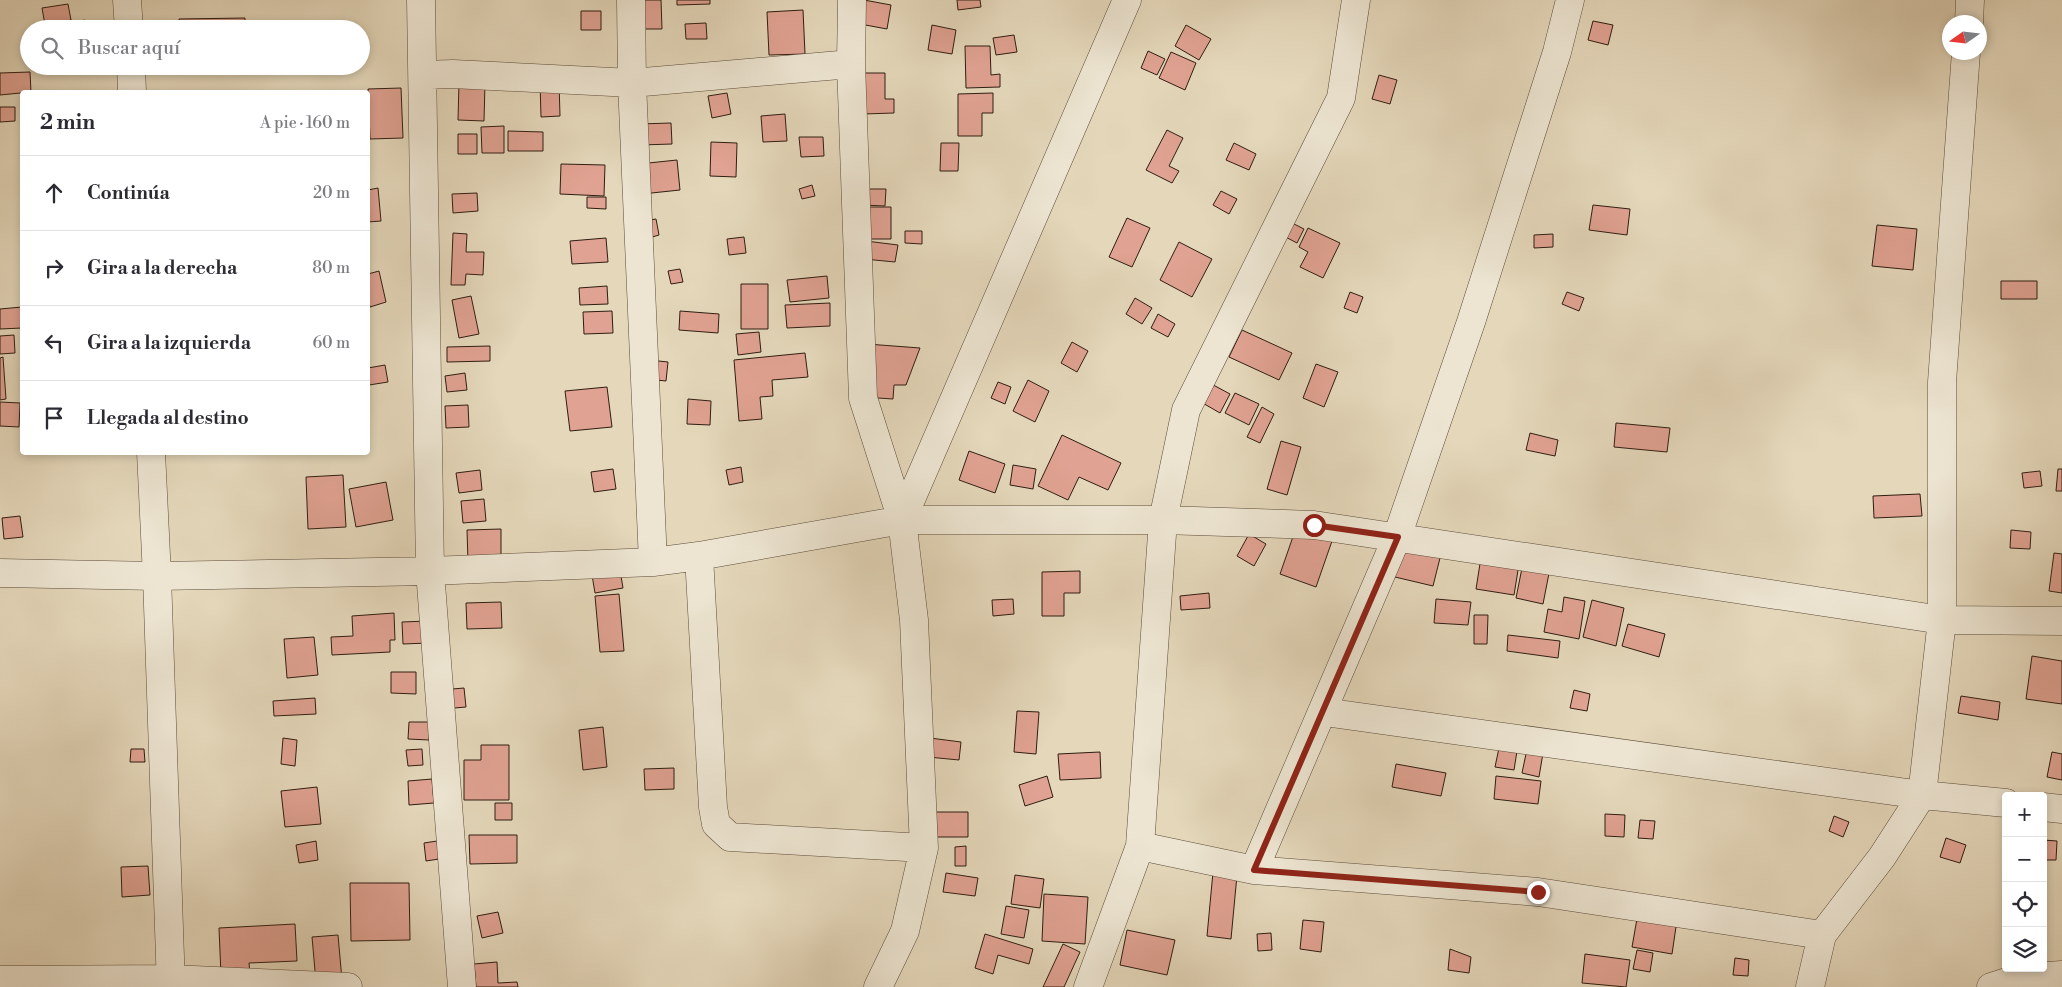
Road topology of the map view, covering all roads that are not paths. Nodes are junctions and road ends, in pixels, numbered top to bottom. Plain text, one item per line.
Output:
1 (127, 0) edge
2 (420, 0) edge
3 (631, 0) edge
4 (852, 0) edge
5 (1127, 0) edge
6 (1356, 0) edge
7 (1570, 0) edge
8 (1970, 0) edge
9 (1969, 15) edge
10 (128, 20) edge
11 (1965, 60) edge
12 (851, 64) junction
13 (131, 75) edge
14 (423, 75) junction
15 (632, 83) junction
16 (132, 90) edge
17 (151, 455) edge
18 (902, 520) junction
19 (1163, 520) junction
20 (1398, 537) junction
21 (699, 556) junction
22 (653, 562) junction
23 (430, 571) junction
24 (0, 574) edge
25 (157, 576) junction
26 (1942, 620) junction
27 (2062, 621) edge
28 (1324, 712) junction
29 (1922, 795) junction
30 (2002, 803) edge
31 (2047, 807) edge
32 (2062, 809) edge
33 (1140, 846) junction
34 (924, 848) junction
35 (1254, 870) junction
36 (1822, 935) junction
37 (2062, 975) edge
38 (0, 980) edge
39 (171, 983) edge
40 (348, 987) edge
41 (462, 987) edge
42 (878, 987) edge
43 (1088, 987) edge
44 (1810, 987) edge
45 (1991, 987) edge

1 - 10 street
2 - 14 street
3 - 15 street
4 - 12 street
5 - 18 street
6 - 19 street
7 - 20 street
8 - 9 street
11 - 26 street
12 - 15 street
12 - 18 street
13 - 16 street
14 - 15 street
14 - 23 street
15 - 22 street
17 - 25 street
18 - 19 street
18 - 21 street
18 - 34 street
19 - 20 street
19 - 33 street
20 - 26 street
20 - 28 street
21 - 22 street
21 - 34 street
22 - 23 street
23 - 25 street
23 - 41 street
24 - 25 street
25 - 39 street
26 - 27 street
26 - 29 street
28 - 29 street
28 - 35 street
29 - 30 street
29 - 36 street
31 - 32 street
33 - 35 street
33 - 43 street
34 - 42 street
35 - 36 street
36 - 44 street
37 - 45 street
38 - 39 street
39 - 40 street

